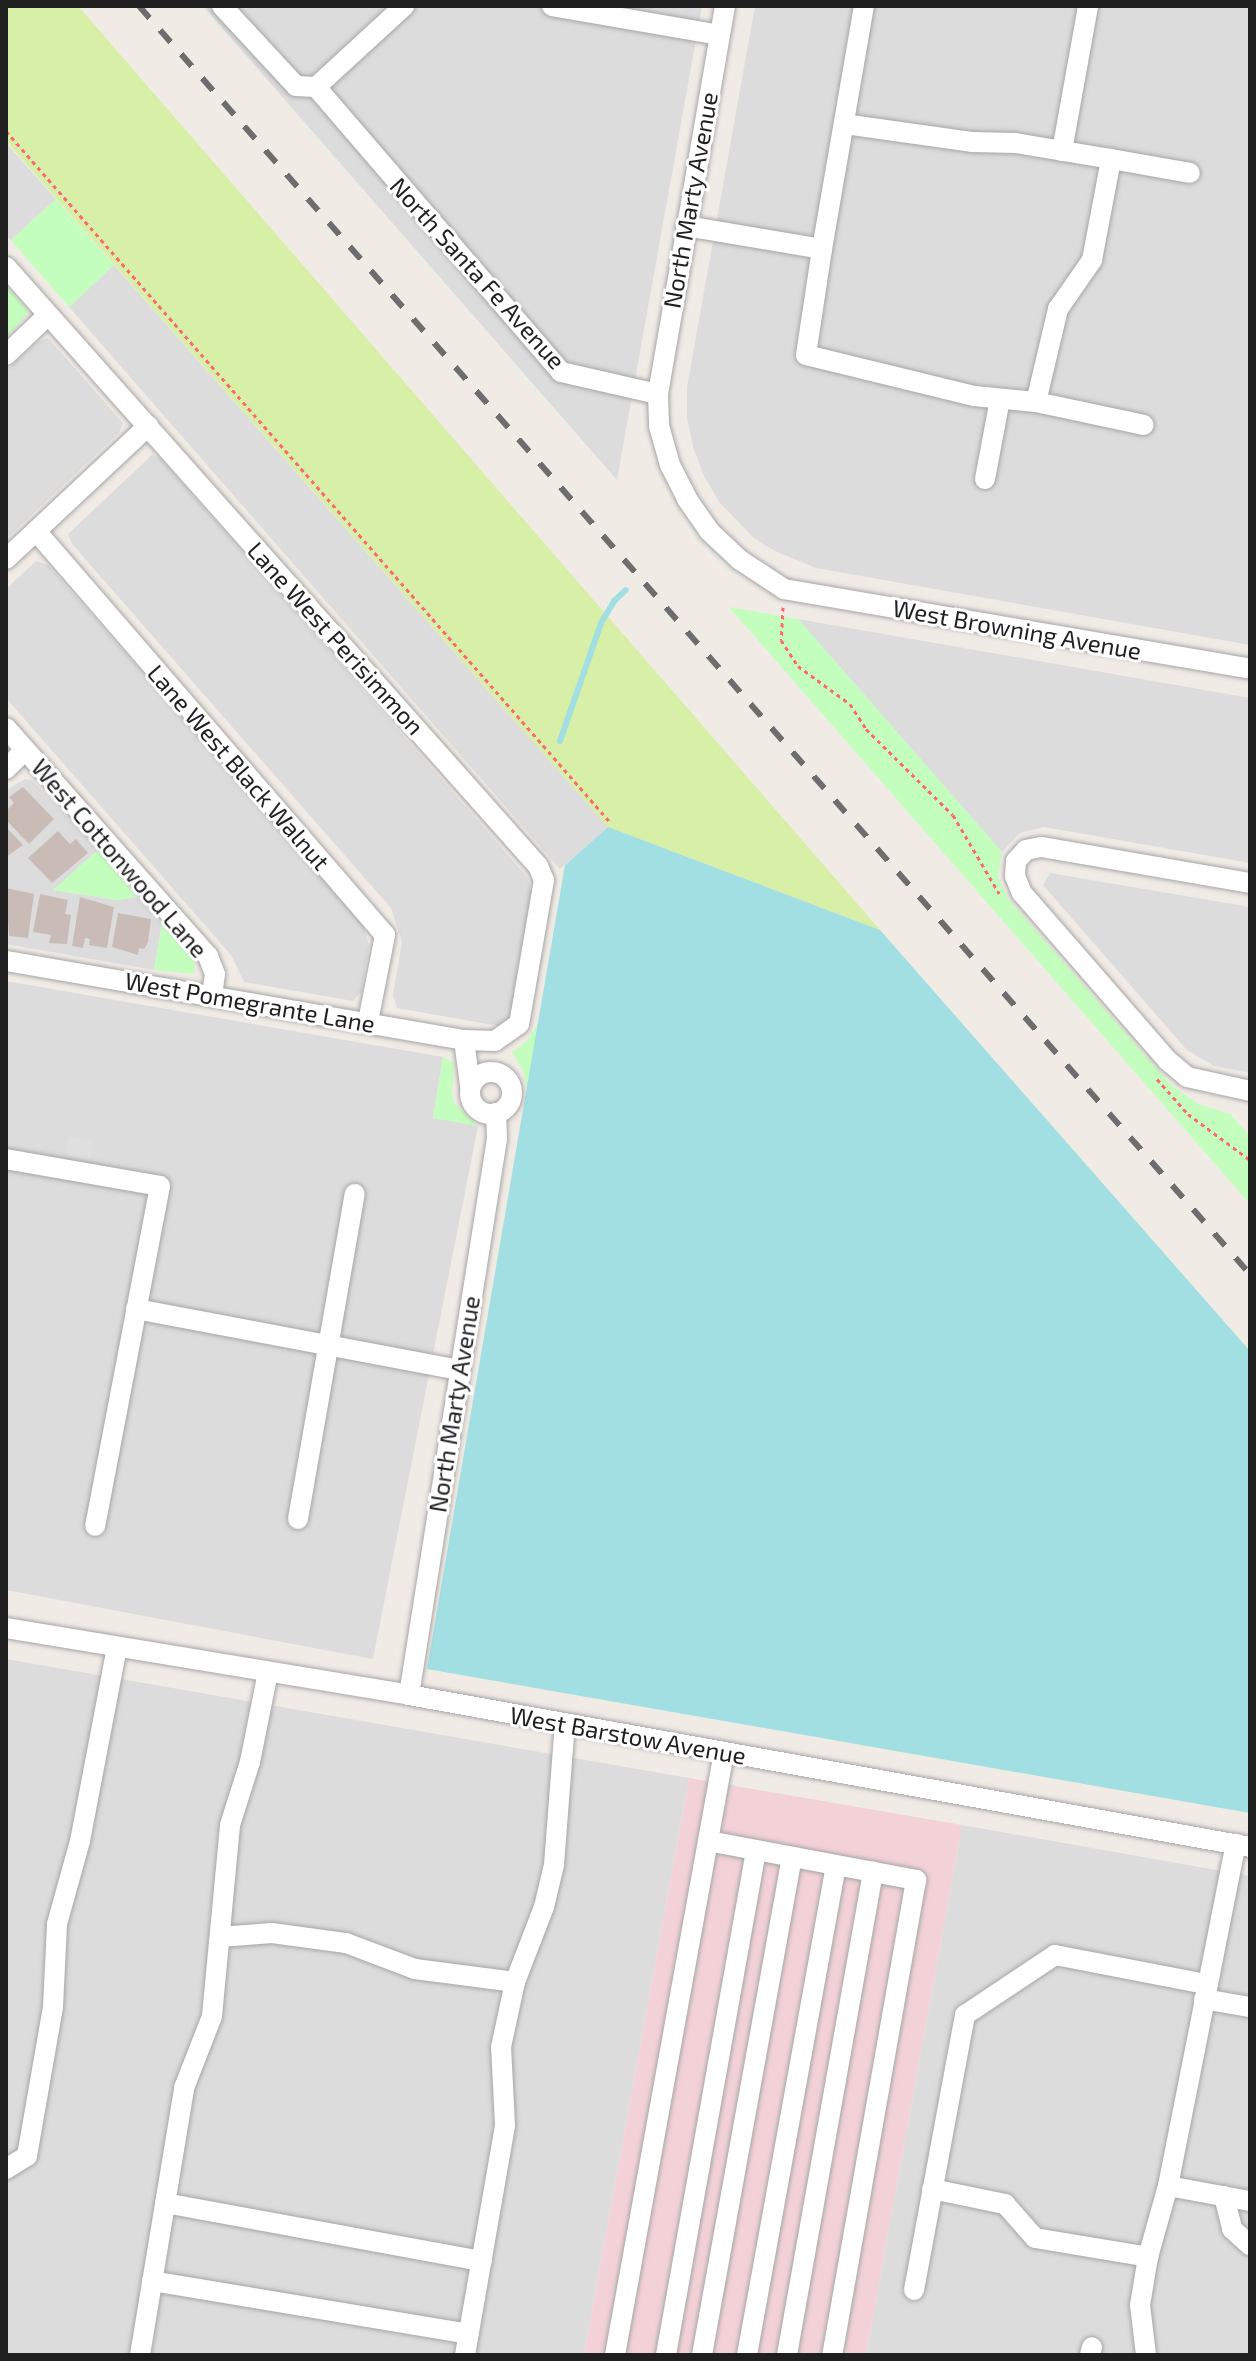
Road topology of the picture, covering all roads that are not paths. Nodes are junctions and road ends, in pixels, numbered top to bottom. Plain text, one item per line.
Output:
1 (222, 6) edge
2 (404, 6) edge
3 (552, 6) edge
4 (725, 6) edge
5 (864, 6) edge
6 (1088, 6) edge
7 (720, 35) junction
8 (316, 87) junction
9 (844, 124) junction
10 (1062, 151) junction
11 (1111, 159) junction
12 (1190, 173) dead end
13 (686, 226) junction
14 (822, 249) junction
15 (6, 267) edge
16 (48, 315) junction
17 (6, 355) edge
18 (658, 394) junction
19 (1000, 399) junction
20 (1036, 402) junction
21 (1144, 425) dead end
22 (148, 426) junction
23 (985, 479) dead end
24 (36, 531) junction
25 (6, 559) edge
26 (1250, 669) edge
27 (6, 728) edge
28 (25, 750) junction
29 (6, 769) edge
30 (1250, 883) edge
31 (6, 961) edge
32 (212, 996) junction
33 (368, 1022) junction
34 (464, 1040) junction
35 (495, 1041) junction
36 (505, 1076) junction
37 (470, 1085) junction
38 (1250, 1091) edge
39 (496, 1113) junction
40 (6, 1159) edge
41 (355, 1194) dead end
42 (136, 1309) junction
43 (328, 1345) junction
44 (459, 1370) junction
45 (298, 1519) dead end
46 (95, 1526) dead end
47 (6, 1628) edge
48 (117, 1647) junction
49 (268, 1672) junction
50 (409, 1695) junction
51 (565, 1723) junction
52 (724, 1752) junction
53 (708, 1841) junction
54 (1243, 1845) edge
55 (756, 1851) junction
56 (792, 1857) junction
57 (836, 1865) junction
58 (873, 1872) junction
59 (220, 1937) junction
60 (515, 1982) junction
61 (1205, 1992) junction
62 (1250, 2007) edge
63 (6, 2169) edge
64 (1168, 2186) junction
65 (932, 2189) junction
66 (1224, 2196) junction
67 (1250, 2201) edge
68 (165, 2203) junction
69 (1250, 2245) edge
70 (1148, 2257) junction
71 (482, 2261) junction
72 (152, 2281) junction
73 (914, 2290) dead end
74 (469, 2334) junction
75 (140, 2355) edge
76 (465, 2355) edge
77 (615, 2355) edge
78 (666, 2355) edge
79 (702, 2355) edge
80 (747, 2355) edge
81 (787, 2355) edge
82 (832, 2355) edge
83 (1146, 2355) edge

1 - 8 street, North Santa Fe Avenue
2 - 8 street
3 - 7 street
4 - 7 street, North Marty Avenue
5 - 9 street
6 - 10 street
7 - 13 street, North Marty Avenue
8 - 18 street, North Santa Fe Avenue
9 - 10 street
9 - 14 street
10 - 11 street
11 - 12 street
11 - 20 street
13 - 14 street
13 - 18 street, North Marty Avenue
14 - 19 street
15 - 16 street, Lane West Perisimmon
16 - 17 street
16 - 22 street, Lane West Perisimmon
18 - 26 street, West Browning Avenue
19 - 20 street
19 - 23 street
20 - 21 street
22 - 24 street
22 - 35 street, Lane West Perisimmon
24 - 25 street
24 - 33 street, Lane West Black Walnut
27 - 28 street, West Cottonwood Lane
28 - 29 street
28 - 32 street, West Cottonwood Lane
30 - 38 street
31 - 32 street, West Pomegrante Lane
32 - 33 street, West Pomegrante Lane
33 - 34 street, West Pomegrante Lane
34 - 35 street, West Pomegrante Lane
34 - 37 street
35 - 36 street, North Marty Avenue
36 - 37 street
36 - 39 street, North Marty Avenue
37 - 39 street
39 - 44 street, North Marty Avenue
40 - 42 street
41 - 43 street
42 - 43 street
42 - 46 street
43 - 44 street
43 - 45 street
44 - 50 street, North Marty Avenue
47 - 48 street, West Barstow Avenue
48 - 49 street, West Barstow Avenue
48 - 63 street
49 - 50 street, West Barstow Avenue
49 - 59 street
50 - 51 street, West Barstow Avenue
51 - 52 street, West Barstow Avenue
51 - 60 street
52 - 53 street
52 - 54 street, West Barstow Avenue
53 - 55 street
53 - 77 street
54 - 61 street
55 - 56 street
55 - 78 street
56 - 57 street
56 - 79 street
57 - 58 street
57 - 80 street
58 - 81 street
58 - 82 street
59 - 60 street
59 - 68 street
60 - 71 street
61 - 62 street
61 - 64 street
61 - 65 street
64 - 66 street
64 - 70 street
65 - 70 street
65 - 73 street
66 - 67 street
66 - 69 street
68 - 71 street
68 - 72 street
70 - 83 street
71 - 74 street
72 - 74 street
72 - 75 street
74 - 76 street

